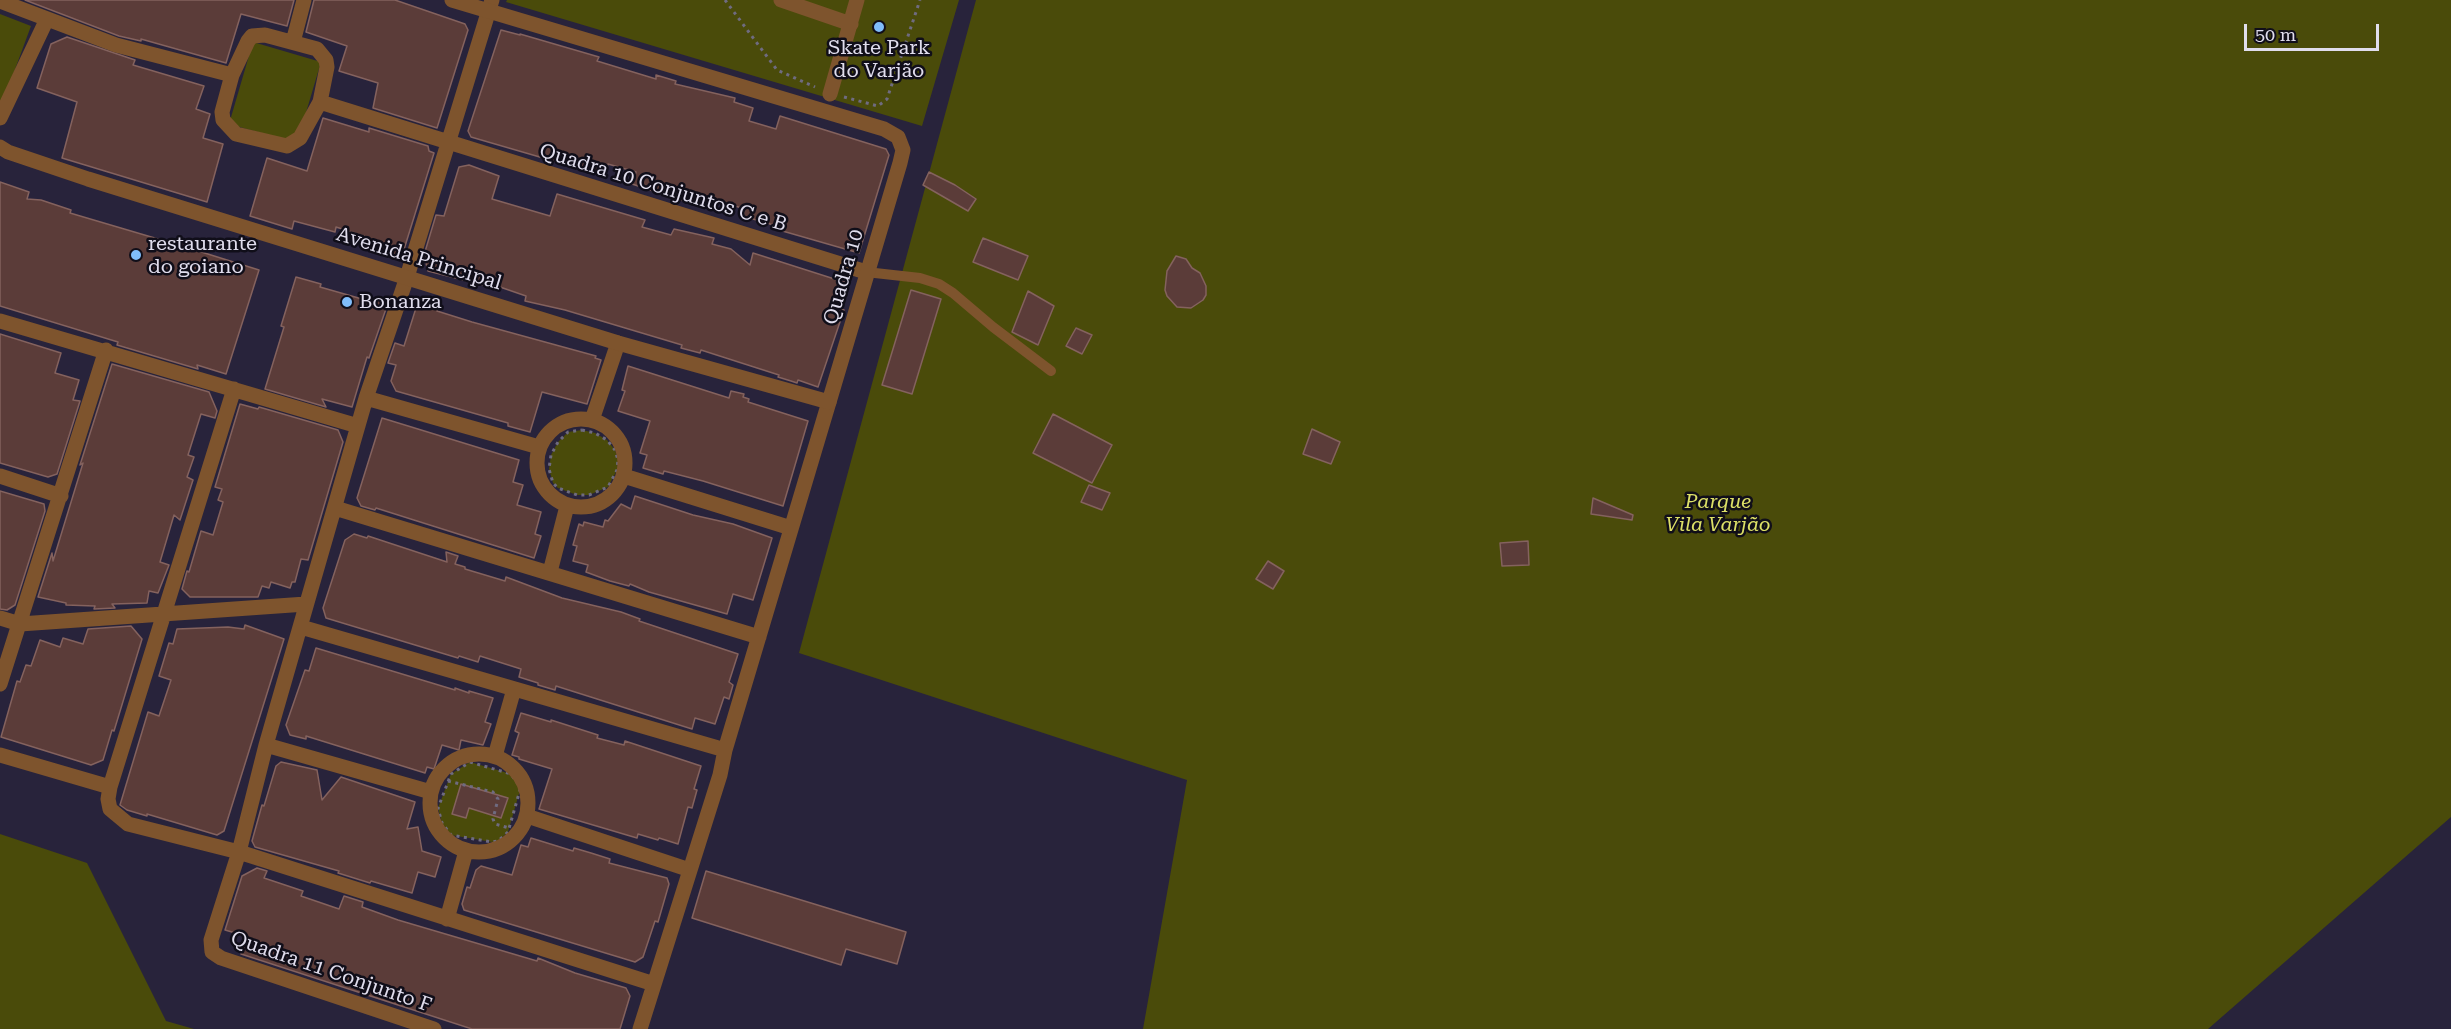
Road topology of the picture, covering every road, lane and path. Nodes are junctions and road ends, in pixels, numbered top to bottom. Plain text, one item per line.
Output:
1 (304, 0) edge
2 (452, 0) edge
3 (725, 0) edge
4 (781, 0) edge
5 (857, 0) edge
6 (920, 0) edge
7 (1, 1) edge
8 (491, 6) edge
9 (47, 19) junction
10 (851, 24) junction
11 (292, 42) junction
12 (232, 75) junction
13 (830, 94) junction
14 (320, 102) junction
15 (0, 117) edge
16 (447, 143) junction
17 (0, 147) edge
18 (866, 272) junction
19 (406, 277) junction
20 (0, 321) edge
21 (618, 343) junction
22 (106, 350) junction
23 (1051, 371) dead end
24 (234, 389) junction
25 (366, 398) junction
26 (829, 402) junction
27 (592, 420) junction
28 (358, 426) junction
29 (539, 447) junction
30 (0, 476) edge
31 (624, 476) junction
32 (589, 495) joint
33 (60, 496) junction
34 (567, 506) junction
35 (335, 508) junction
36 (791, 528) junction
37 (550, 572) junction
38 (306, 604) junction
39 (165, 614) junction
40 (0, 618) edge
41 (20, 624) junction
42 (301, 627) junction
43 (759, 637) junction
44 (0, 684) edge
45 (514, 689) junction
46 (266, 744) junction
47 (725, 750) junction
48 (0, 754) edge
49 (495, 756) junction
50 (448, 781) junction
51 (110, 787) junction
52 (430, 792) junction
53 (527, 816) junction
54 (509, 828) junction
55 (466, 851) junction
56 (239, 852) junction
57 (690, 870) junction
58 (447, 919) junction
59 (654, 984) junction
60 (434, 1029) edge
61 (640, 1029) edge

1 - 11 street
2 - 8 street
3 - 13 path
4 - 10 street
5 - 10 street
6 - 13 path
7 - 9 street
8 - 16 street
8 - 18 street, Quadra 10
9 - 12 street
9 - 15 street
10 - 13 street
11 - 12 street
11 - 14 street
12 - 14 street
14 - 16 street, Quadra 10 Conjuntos C e B
16 - 18 street, Quadra 10 Conjuntos C e B
16 - 19 street
17 - 19 street, Avenida Principal
18 - 23 lane
18 - 26 street, Quadra 10
19 - 21 street, Avenida Principal
19 - 25 street
20 - 22 street
21 - 26 street, Avenida Principal
21 - 27 street
22 - 24 street
22 - 33 street
24 - 28 street
24 - 39 street
25 - 28 street
25 - 29 street
26 - 36 street, Quadra 10
27 - 29 street
27 - 31 street
28 - 35 street
29 - 34 street
30 - 33 street
31 - 34 street
31 - 36 street
32 - 32 path
33 - 41 street
34 - 37 street
35 - 37 street
35 - 38 street
36 - 43 street, Quadra 10
37 - 43 street
38 - 39 street
38 - 42 street
39 - 41 street
39 - 51 street
40 - 41 street
41 - 44 street
42 - 45 street
42 - 46 street
43 - 47 street, Quadra 10
45 - 47 street
45 - 49 street
46 - 52 street
46 - 56 street
47 - 57 street, Quadra 10
48 - 51 street
49 - 52 street
49 - 53 street
50 - 54 path
50 - 54 path
50 - 54 path
51 - 56 street
52 - 55 street
53 - 55 street
53 - 57 street
55 - 58 street
56 - 58 street
56 - 60 street, Quadra 11 Conjunto F
57 - 59 street, Quadra 10
58 - 59 street
59 - 61 street

